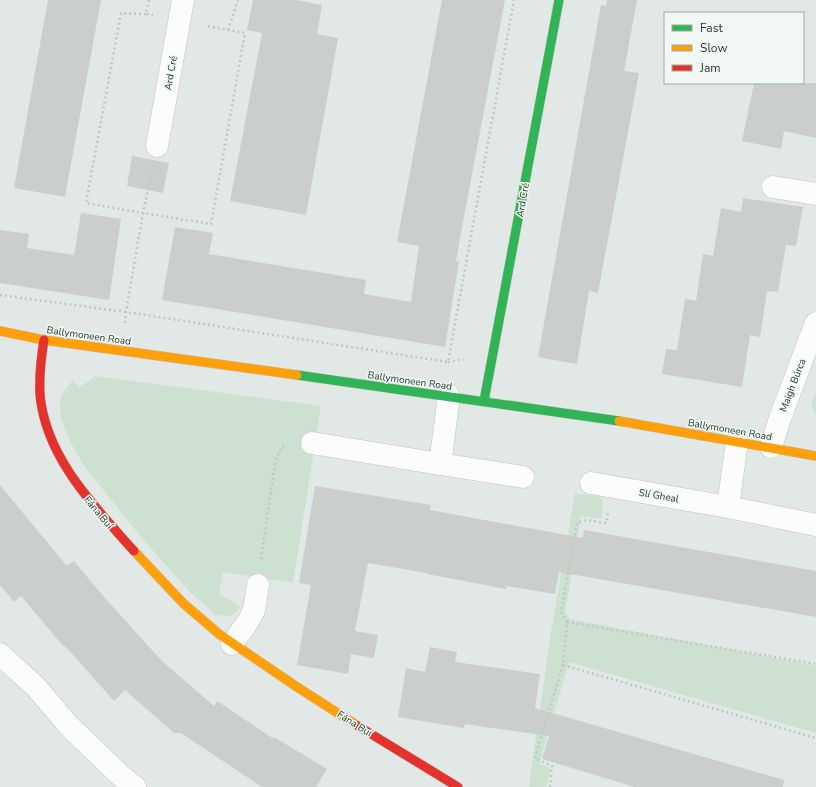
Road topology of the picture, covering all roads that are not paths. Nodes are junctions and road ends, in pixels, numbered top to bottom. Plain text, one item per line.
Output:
1 (559, 0) edge
2 (181, 10) edge
3 (157, 146) road end
4 (773, 187) dead end
5 (816, 194) edge
6 (816, 323) edge
7 (0, 331) edge
8 (44, 340) junction
9 (449, 396) junction
10 (484, 400) junction
11 (737, 442) junction
12 (312, 443) road end
13 (771, 447) junction
14 (816, 456) edge
15 (440, 464) junction
16 (523, 478) dead end
17 (591, 484) dead end
18 (728, 507) junction
19 (816, 525) edge
20 (258, 585) road end
21 (232, 644) junction
22 (0, 654) edge
23 (135, 787) edge
24 (458, 787) edge

1 - 10 street, Ard Cré
2 - 3 street, Ard Cré
4 - 5 street
6 - 13 street, Maigh Búrca
7 - 8 street, Ballymoneen Road
8 - 9 street, Ballymoneen Road
8 - 21 street, Fána Buí
9 - 10 street, Ballymoneen Road
9 - 15 street
10 - 11 street, Ballymoneen Road
11 - 13 street, Ballymoneen Road
11 - 18 street
12 - 15 street
13 - 14 street, Ballymoneen Road
15 - 16 street
17 - 18 street, Slí Gheal
18 - 19 street, Slí Gheal
20 - 21 street
21 - 24 street, Fána Buí
22 - 23 street

